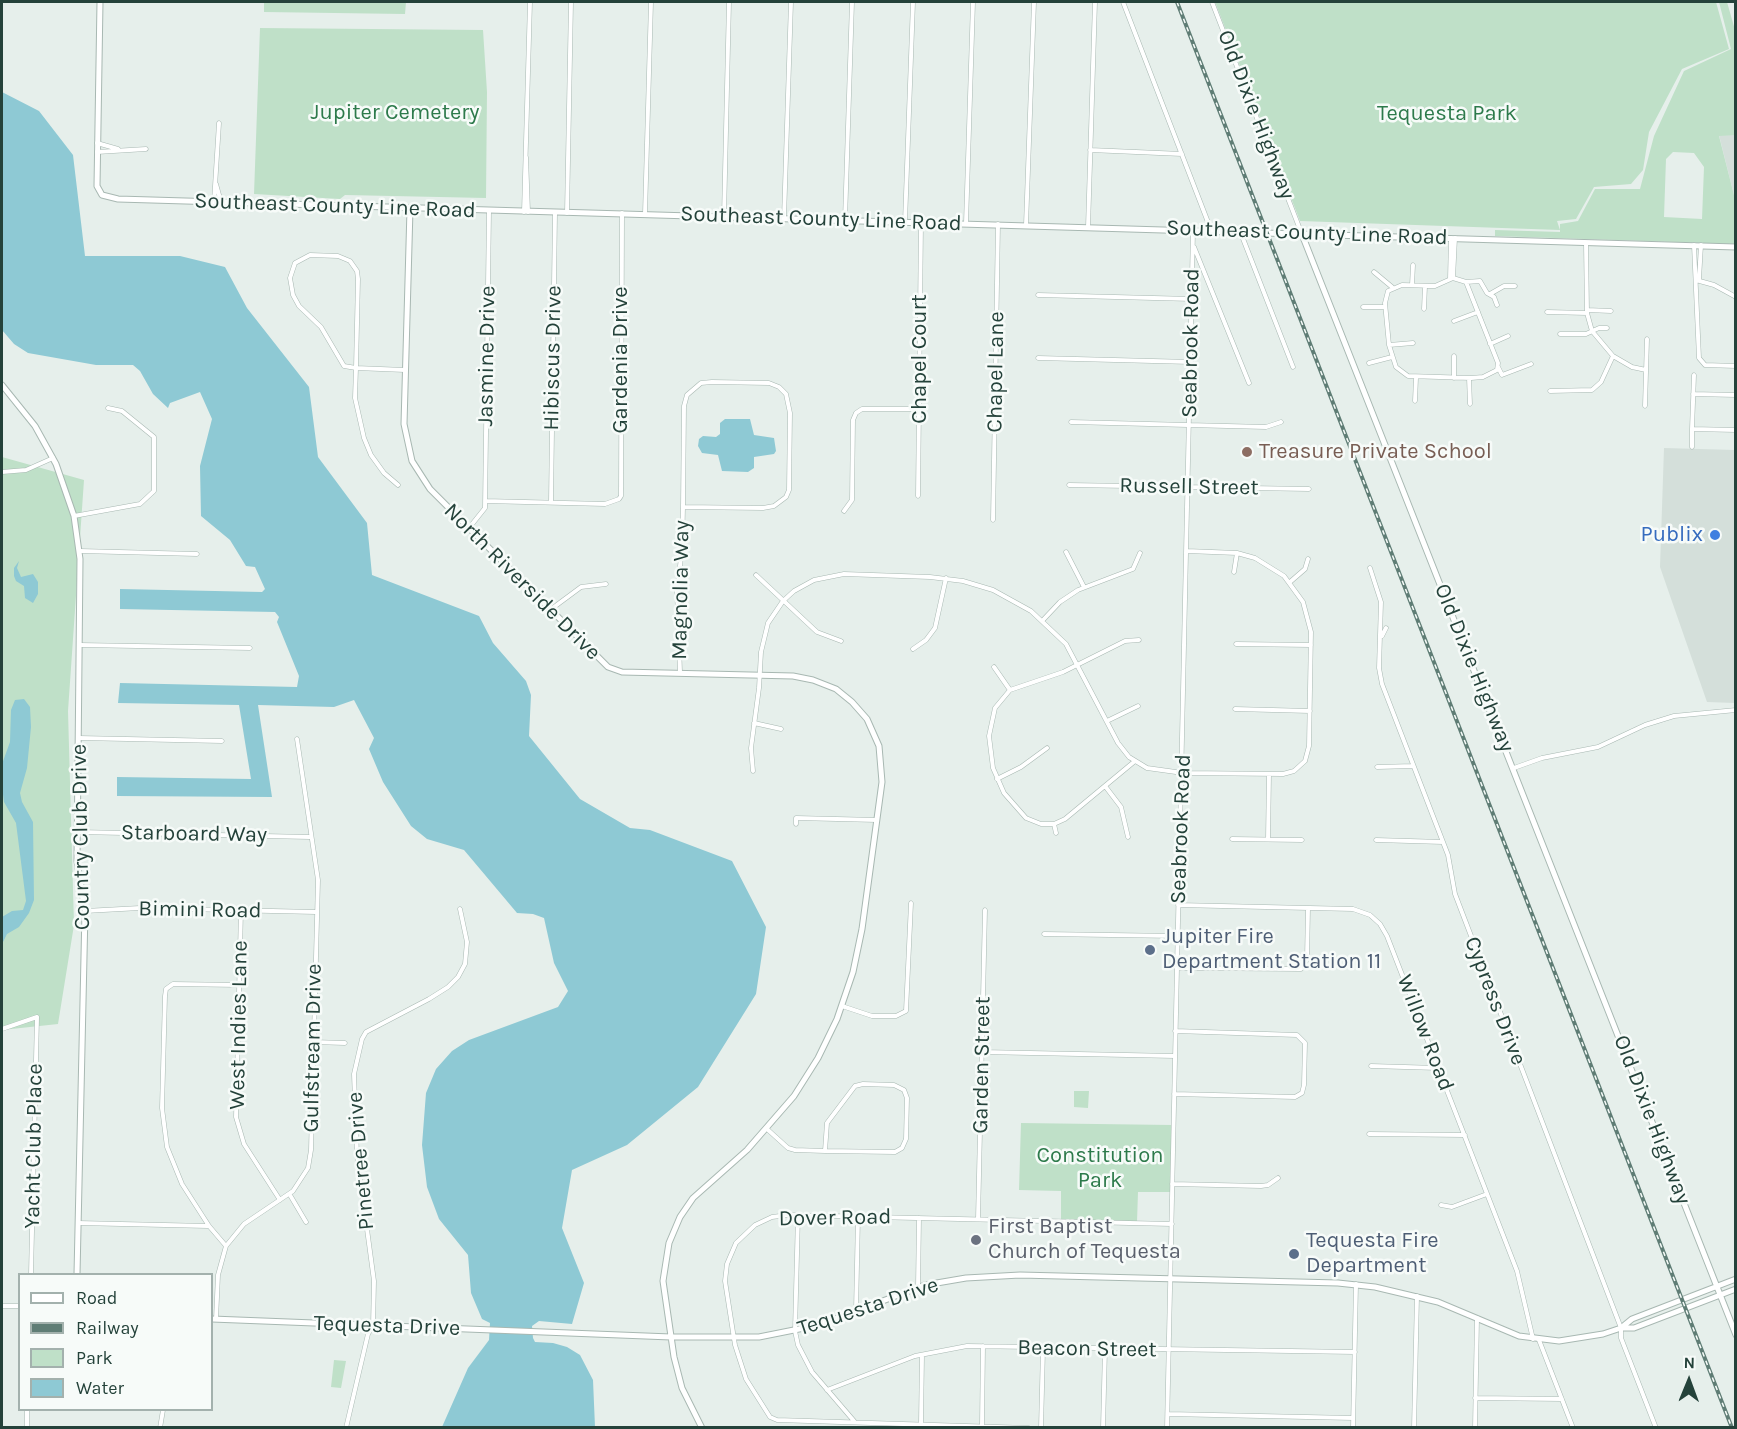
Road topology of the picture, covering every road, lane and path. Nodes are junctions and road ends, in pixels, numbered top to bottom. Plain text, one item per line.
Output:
1 (100, 2) edge
2 (530, 2) edge
3 (571, 2) edge
4 (651, 2) edge
5 (729, 2) edge
6 (791, 2) edge
7 (852, 2) edge
8 (913, 2) edge
9 (973, 2) edge
10 (1034, 2) edge
11 (1095, 2) edge
12 (1123, 2) edge
13 (1212, 2) edge
14 (219, 123) dead end
15 (97, 143) junction
16 (146, 149) dead end
17 (118, 150) junction
18 (1090, 150) junction
19 (97, 152) junction
20 (1182, 154) junction
21 (217, 202) junction
22 (410, 208) junction
23 (489, 211) junction
24 (526, 212) junction
25 (555, 213) junction
26 (567, 213) junction
27 (622, 213) junction
28 (645, 214) junction
29 (724, 216) junction
30 (784, 218) junction
31 (845, 220) junction
32 (905, 222) junction
33 (921, 222) junction
34 (966, 223) junction
35 (998, 224) junction
36 (1026, 225) junction
37 (1088, 227) junction
38 (1193, 230) junction
39 (1210, 230) junction
40 (1240, 231) junction
41 (1301, 232) junction
42 (1453, 238) junction
43 (1586, 242) junction
44 (1193, 243) junction
45 (1697, 245) junction
46 (1736, 247) edge
47 (1413, 265) dead end
48 (1694, 267) junction
49 (1700, 267) junction
50 (1374, 272) dead end
51 (1451, 278) junction
52 (1697, 280) junction
53 (1466, 282) junction
54 (1412, 285) junction
55 (1425, 286) junction
56 (1515, 286) dead end
57 (1392, 287) junction
58 (1489, 294) junction
59 (1038, 295) dead end
60 (1736, 297) edge
61 (1192, 299) junction
62 (1497, 305) dead end
63 (1363, 307) dead end
64 (1385, 307) junction
65 (1424, 309) dead end
66 (1611, 311) dead end
67 (1478, 312) junction
68 (1547, 312) dead end
69 (1587, 312) junction
70 (1454, 321) dead end
71 (1606, 328) dead end
72 (1593, 332) junction
73 (1560, 334) dead end
74 (1508, 336) dead end
75 (1647, 339) dead end
76 (1413, 343) dead end
77 (1490, 344) junction
78 (1389, 345) junction
79 (1454, 356) dead end
80 (1613, 356) junction
81 (1392, 357) junction
82 (1038, 358) dead end
83 (1191, 362) junction
84 (1370, 363) dead end
85 (1531, 364) dead end
86 (1736, 366) edge
87 (1293, 367) dead end
88 (1498, 367) junction
89 (356, 368) junction
90 (405, 370) junction
91 (1646, 370) junction
92 (1694, 375) dead end
93 (1416, 378) junction
94 (1454, 378) junction
95 (1469, 378) junction
96 (1250, 383) dead end
97 (2, 385) edge
98 (1550, 391) dead end
99 (1693, 394) junction
100 (1736, 395) edge
101 (1415, 401) dead end
102 (1470, 404) dead end
103 (1645, 406) dead end
104 (108, 408) dead end
105 (919, 409) junction
106 (1071, 422) dead end
107 (1281, 422) dead end
108 (1190, 425) junction
109 (1692, 429) junction
110 (1736, 430) edge
111 (1692, 447) dead end
112 (53, 458) junction
113 (2, 472) edge
114 (398, 485) dead end
115 (1070, 485) dead end
116 (1188, 488) junction
117 (1309, 489) dead end
118 (918, 496) dead end
119 (485, 501) junction
120 (551, 502) junction
121 (683, 507) junction
122 (844, 511) dead end
123 (74, 516) junction
124 (993, 520) dead end
125 (468, 528) junction
126 (80, 551) junction
127 (1187, 551) junction
128 (1066, 552) dead end
129 (1140, 553) dead end
130 (1237, 553) junction
131 (197, 554) dead end
132 (1308, 559) dead end
133 (1370, 568) dead end
134 (1234, 572) dead end
135 (756, 575) dead end
136 (946, 578) junction
137 (1290, 582) junction
138 (606, 584) dead end
139 (1084, 587) junction
140 (783, 601) junction
141 (549, 610) junction
142 (1043, 620) junction
143 (1386, 628) dead end
144 (1139, 640) dead end
145 (841, 641) dead end
146 (1236, 644) dead end
147 (80, 645) junction
148 (1311, 645) junction
149 (1380, 646) junction
150 (250, 648) dead end
151 (914, 649) dead end
152 (1079, 665) junction
153 (994, 667) dead end
154 (680, 672) junction
155 (760, 675) junction
156 (1010, 690) junction
157 (1138, 706) dead end
158 (1235, 709) dead end
159 (1736, 710) edge
160 (1310, 711) junction
161 (1107, 721) junction
162 (754, 723) junction
163 (781, 729) dead end
164 (79, 738) junction
165 (297, 739) dead end
166 (222, 741) dead end
167 (1047, 748) dead end
168 (1135, 761) junction
169 (1413, 766) junction
170 (1377, 767) dead end
171 (1514, 768) junction
172 (753, 771) dead end
173 (1183, 772) junction
174 (1269, 774) junction
175 (997, 779) junction
176 (1105, 786) junction
177 (877, 820) junction
178 (796, 824) dead end
179 (1053, 824) junction
180 (78, 832) junction
181 (1056, 833) dead end
182 (310, 837) junction
183 (1128, 837) dead end
184 (1232, 839) dead end
185 (1268, 840) junction
186 (1302, 840) dead end
187 (1376, 840) dead end
188 (1443, 842) junction
189 (911, 903) dead end
190 (1178, 905) junction
191 (1308, 908) junction
192 (460, 909) dead end
193 (241, 910) junction
194 (985, 910) dead end
195 (84, 911) junction
196 (316, 912) junction
197 (1044, 934) dead end
198 (1177, 936) junction
199 (1177, 968) junction
200 (239, 985) junction
201 (842, 1006) junction
202 (2, 1029) edge
203 (1175, 1031) junction
204 (313, 1042) junction
205 (345, 1043) dead end
206 (982, 1052) junction
207 (1175, 1056) junction
208 (1371, 1066) dead end
209 (1438, 1068) junction
210 (1174, 1094) junction
211 (767, 1129) junction
212 (1369, 1134) dead end
213 (1465, 1136) junction
214 (825, 1151) junction
215 (1278, 1178) dead end
216 (1173, 1184) junction
217 (1487, 1194) junction
218 (290, 1195) junction
219 (280, 1200) junction
220 (1441, 1205) dead end
221 (798, 1215) junction
222 (858, 1216) junction
223 (919, 1218) junction
224 (978, 1219) junction
225 (306, 1222) dead end
226 (78, 1223) junction
227 (1172, 1224) junction
228 (209, 1226) junction
229 (226, 1246) junction
230 (30, 1273) edge
231 (77, 1273) edge
232 (1171, 1279) junction
233 (1736, 1279) edge
234 (1356, 1284) junction
235 (1718, 1286) junction
236 (918, 1287) junction
237 (1736, 1289) edge
238 (1417, 1295) junction
239 (1721, 1295) junction
240 (2, 1306) edge
241 (18, 1306) edge
242 (856, 1311) junction
243 (1477, 1317) junction
244 (214, 1319) edge
245 (373, 1326) junction
246 (1621, 1328) junction
247 (795, 1331) junction
248 (1736, 1335) edge
249 (671, 1337) junction
250 (734, 1338) junction
251 (1536, 1340) junction
252 (983, 1346) junction
253 (1044, 1349) junction
254 (1105, 1349) junction
255 (1169, 1350) junction
256 (1355, 1352) junction
257 (922, 1355) junction
258 (827, 1390) junction
259 (1475, 1398) junction
260 (1562, 1399) junction
261 (27, 1411) edge
262 (163, 1411) edge
263 (1168, 1414) junction
264 (1353, 1418) junction
265 (855, 1422) junction
266 (921, 1423) junction
267 (982, 1425) junction
268 (27, 1428) edge
269 (160, 1428) edge
270 (346, 1428) edge
271 (702, 1428) edge
272 (1029, 1428) edge
273 (1041, 1428) edge
274 (1103, 1428) edge
275 (1167, 1428) edge
276 (1353, 1428) edge
277 (1414, 1428) edge
278 (1475, 1428) edge
279 (1573, 1428) edge
280 (1656, 1428) edge

1 - 15 street, Southeast County Line Road
2 - 24 street
3 - 26 street
4 - 28 street
5 - 29 street
6 - 30 street
7 - 31 street
8 - 32 street
9 - 34 street
10 - 36 street
11 - 18 street
12 - 20 street
13 - 41 street, Old Dixie Highway
14 - 21 street
15 - 17 street
15 - 19 street, Southeast County Line Road
16 - 17 street
17 - 19 street
18 - 20 street
18 - 37 street
19 - 21 street, Southeast County Line Road
20 - 39 street
21 - 22 street, Southeast County Line Road
22 - 23 street, Southeast County Line Road
22 - 90 street, North Riverside Drive
23 - 24 street, Southeast County Line Road
23 - 119 street, Jasmine Drive
24 - 25 street, Southeast County Line Road
25 - 26 street, Southeast County Line Road
25 - 120 street, Hibiscus Drive
26 - 27 street, Southeast County Line Road
27 - 28 street, Southeast County Line Road
27 - 120 street, Gardenia Drive
28 - 29 street, Southeast County Line Road
29 - 30 street, Southeast County Line Road
30 - 31 street, Southeast County Line Road
31 - 32 street, Southeast County Line Road
32 - 33 street, Southeast County Line Road
33 - 34 street, Southeast County Line Road
33 - 105 street, Chapel Court
34 - 35 street, Southeast County Line Road
35 - 36 street, Southeast County Line Road
35 - 124 street, Chapel Lane
36 - 37 street, Southeast County Line Road
37 - 38 street, Southeast County Line Road
38 - 39 street, Southeast County Line Road
38 - 44 street, Seabrook Road
39 - 40 street, Southeast County Line Road
40 - 41 street, Southeast County Line Road
40 - 87 street
41 - 42 street, Southeast County Line Road
41 - 171 street, Old Dixie Highway
42 - 43 street, Southeast County Line Road
42 - 51 street
43 - 45 street, Southeast County Line Road
43 - 69 street
44 - 61 street, Seabrook Road
44 - 96 street
45 - 46 street, Southeast County Line Road
45 - 48 street
45 - 49 street
47 - 54 street
48 - 49 street
48 - 52 street
49 - 52 street
50 - 57 street
51 - 53 street
51 - 55 street
52 - 60 street
52 - 86 street
53 - 58 street
53 - 67 street
54 - 55 street
54 - 57 street
55 - 65 street
56 - 58 street
57 - 64 street
58 - 62 street
59 - 61 street
61 - 83 street, Seabrook Road
63 - 64 street
64 - 78 street
66 - 69 street
67 - 70 street
67 - 77 street
68 - 69 street
69 - 72 street
71 - 72 street
72 - 73 street
72 - 80 street
74 - 77 street
75 - 91 street
76 - 78 street
77 - 88 street
78 - 81 street
79 - 94 street
80 - 91 street
80 - 98 street
81 - 84 street
81 - 93 street
82 - 83 street
83 - 108 street, Seabrook Road
85 - 88 street
88 - 95 street
89 - 89 street
89 - 90 street
89 - 114 street
90 - 125 street, North Riverside Drive
91 - 103 street
92 - 99 street
93 - 94 street
93 - 101 street
94 - 95 street
95 - 102 street
97 - 112 street, Country Club Drive
99 - 100 street
99 - 109 street
104 - 123 street
105 - 118 street, Chapel Court
105 - 122 street
106 - 108 street
107 - 108 street
108 - 116 street, Seabrook Road
109 - 110 street
109 - 111 street
112 - 113 street
112 - 123 street, Country Club Drive
115 - 116 street, Russell Street
116 - 117 street, Russell Street
116 - 127 street, Seabrook Road
119 - 120 street
119 - 125 street
121 - 121 street, Magnolia Way
121 - 154 street, Magnolia Way
123 - 126 street, Country Club Drive
125 - 141 street, North Riverside Drive
126 - 131 street
126 - 147 street, Country Club Drive
127 - 130 street
127 - 173 street, Seabrook Road
128 - 139 street
129 - 139 street
130 - 134 street
130 - 137 street
132 - 137 street
133 - 149 street, Cypress Drive
135 - 140 street
136 - 140 street
136 - 142 street
136 - 151 street
137 - 148 street
138 - 141 street
139 - 142 street
140 - 145 street
140 - 155 street
141 - 154 street, North Riverside Drive
142 - 152 street
143 - 149 street
144 - 152 street
146 - 148 street
147 - 150 street
147 - 164 street, Country Club Drive
148 - 160 street
149 - 169 street, Cypress Drive
152 - 156 street
152 - 161 street
153 - 156 street
154 - 155 street, North Riverside Drive
155 - 162 street
155 - 177 street, North Riverside Drive
156 - 175 street
157 - 161 street
158 - 160 street
159 - 171 street
160 - 174 street
161 - 168 street
162 - 163 street
162 - 172 street
164 - 166 street
164 - 180 street, Country Club Drive
165 - 182 street, Gulfstream Drive
167 - 175 street
168 - 173 street
168 - 176 street
169 - 170 street
169 - 188 street, Cypress Drive
171 - 235 street, Old Dixie Highway
173 - 174 street
173 - 190 street, Seabrook Road
174 - 185 street
175 - 179 street
176 - 179 street
176 - 183 street
177 - 178 street
177 - 201 street, North Riverside Drive
179 - 181 street
180 - 182 street, Starboard Way
180 - 195 street, Country Club Drive
182 - 196 street, Gulfstream Drive
184 - 185 street
185 - 186 street
187 - 188 street
188 - 246 street, Cypress Drive
189 - 201 street
190 - 191 street, Willow Road
190 - 198 street, Seabrook Road
191 - 199 street
191 - 209 street, Willow Road
192 - 245 street, Pinetree Drive
193 - 195 street, Bimini Road
193 - 196 street, Bimini Road
193 - 200 street, West Indies Lane
194 - 206 street, Garden Street
195 - 226 street, Country Club Drive
196 - 204 street, Gulfstream Drive
197 - 198 street
198 - 199 street, Seabrook Road
199 - 203 street, Seabrook Road
200 - 219 street, West Indies Lane
200 - 228 street
201 - 211 street, North Riverside Drive
202 - 230 street, Yacht Club Place
203 - 207 street, Seabrook Road
203 - 210 street
204 - 205 street
204 - 218 street, Gulfstream Drive
206 - 207 street
206 - 224 street, Garden Street
207 - 210 street, Seabrook Road
208 - 209 street
209 - 213 street, Willow Road
210 - 216 street, Seabrook Road
211 - 214 street
211 - 249 street, North Riverside Drive
212 - 213 street
213 - 217 street, Willow Road
214 - 214 street
215 - 216 street
216 - 227 street, Seabrook Road
217 - 220 street
217 - 251 street, Willow Road
218 - 219 street
218 - 225 street
219 - 229 street
221 - 222 street, Dover Road
221 - 247 street
221 - 250 street, Dover Road
222 - 223 street, Dover Road
222 - 242 street
223 - 224 street, Dover Road
223 - 236 street
224 - 227 street, Dover Road
226 - 228 street
226 - 231 street, Country Club Drive
227 - 232 street, Seabrook Road
228 - 229 street
229 - 244 street
232 - 234 street, Tequesta Drive
232 - 236 street, Tequesta Drive
232 - 255 street, Seabrook Road
233 - 235 street, Tequesta Drive
234 - 238 street, Tequesta Drive
234 - 256 street
235 - 239 street, Old Dixie Highway
235 - 246 street, Tequesta Drive
236 - 242 street, Tequesta Drive
237 - 239 street, Tequesta Drive
238 - 243 street, Tequesta Drive
238 - 277 street
239 - 246 street, Tequesta Drive
239 - 248 street, Old Dixie Highway
240 - 241 street
242 - 247 street, Tequesta Drive
243 - 251 street, Tequesta Drive
243 - 259 street
244 - 245 street, Tequesta Drive
245 - 249 street, Tequesta Drive
245 - 270 street, Pinetree Drive
246 - 251 street, Tequesta Drive
246 - 280 street, Cypress Drive
247 - 250 street, Tequesta Drive
247 - 258 street
249 - 250 street, Tequesta Drive
249 - 271 street, North Riverside Drive
250 - 265 street, Dover Road
251 - 260 street, Willow Road
252 - 253 street, Beacon Street
252 - 257 street, Beacon Street
252 - 267 street
253 - 254 street, Beacon Street
253 - 273 street
254 - 255 street, Beacon Street
254 - 274 street
255 - 256 street, Beacon Street
255 - 263 street, Seabrook Road
256 - 264 street
257 - 258 street, Beacon Street
257 - 266 street
258 - 265 street
259 - 260 street
259 - 278 street
260 - 279 street, Willow Road
261 - 268 street
262 - 269 street
263 - 264 street
263 - 275 street, Seabrook Road
264 - 276 street
265 - 266 street, Dover Road
266 - 267 street, Dover Road
267 - 272 street, Dover Road

